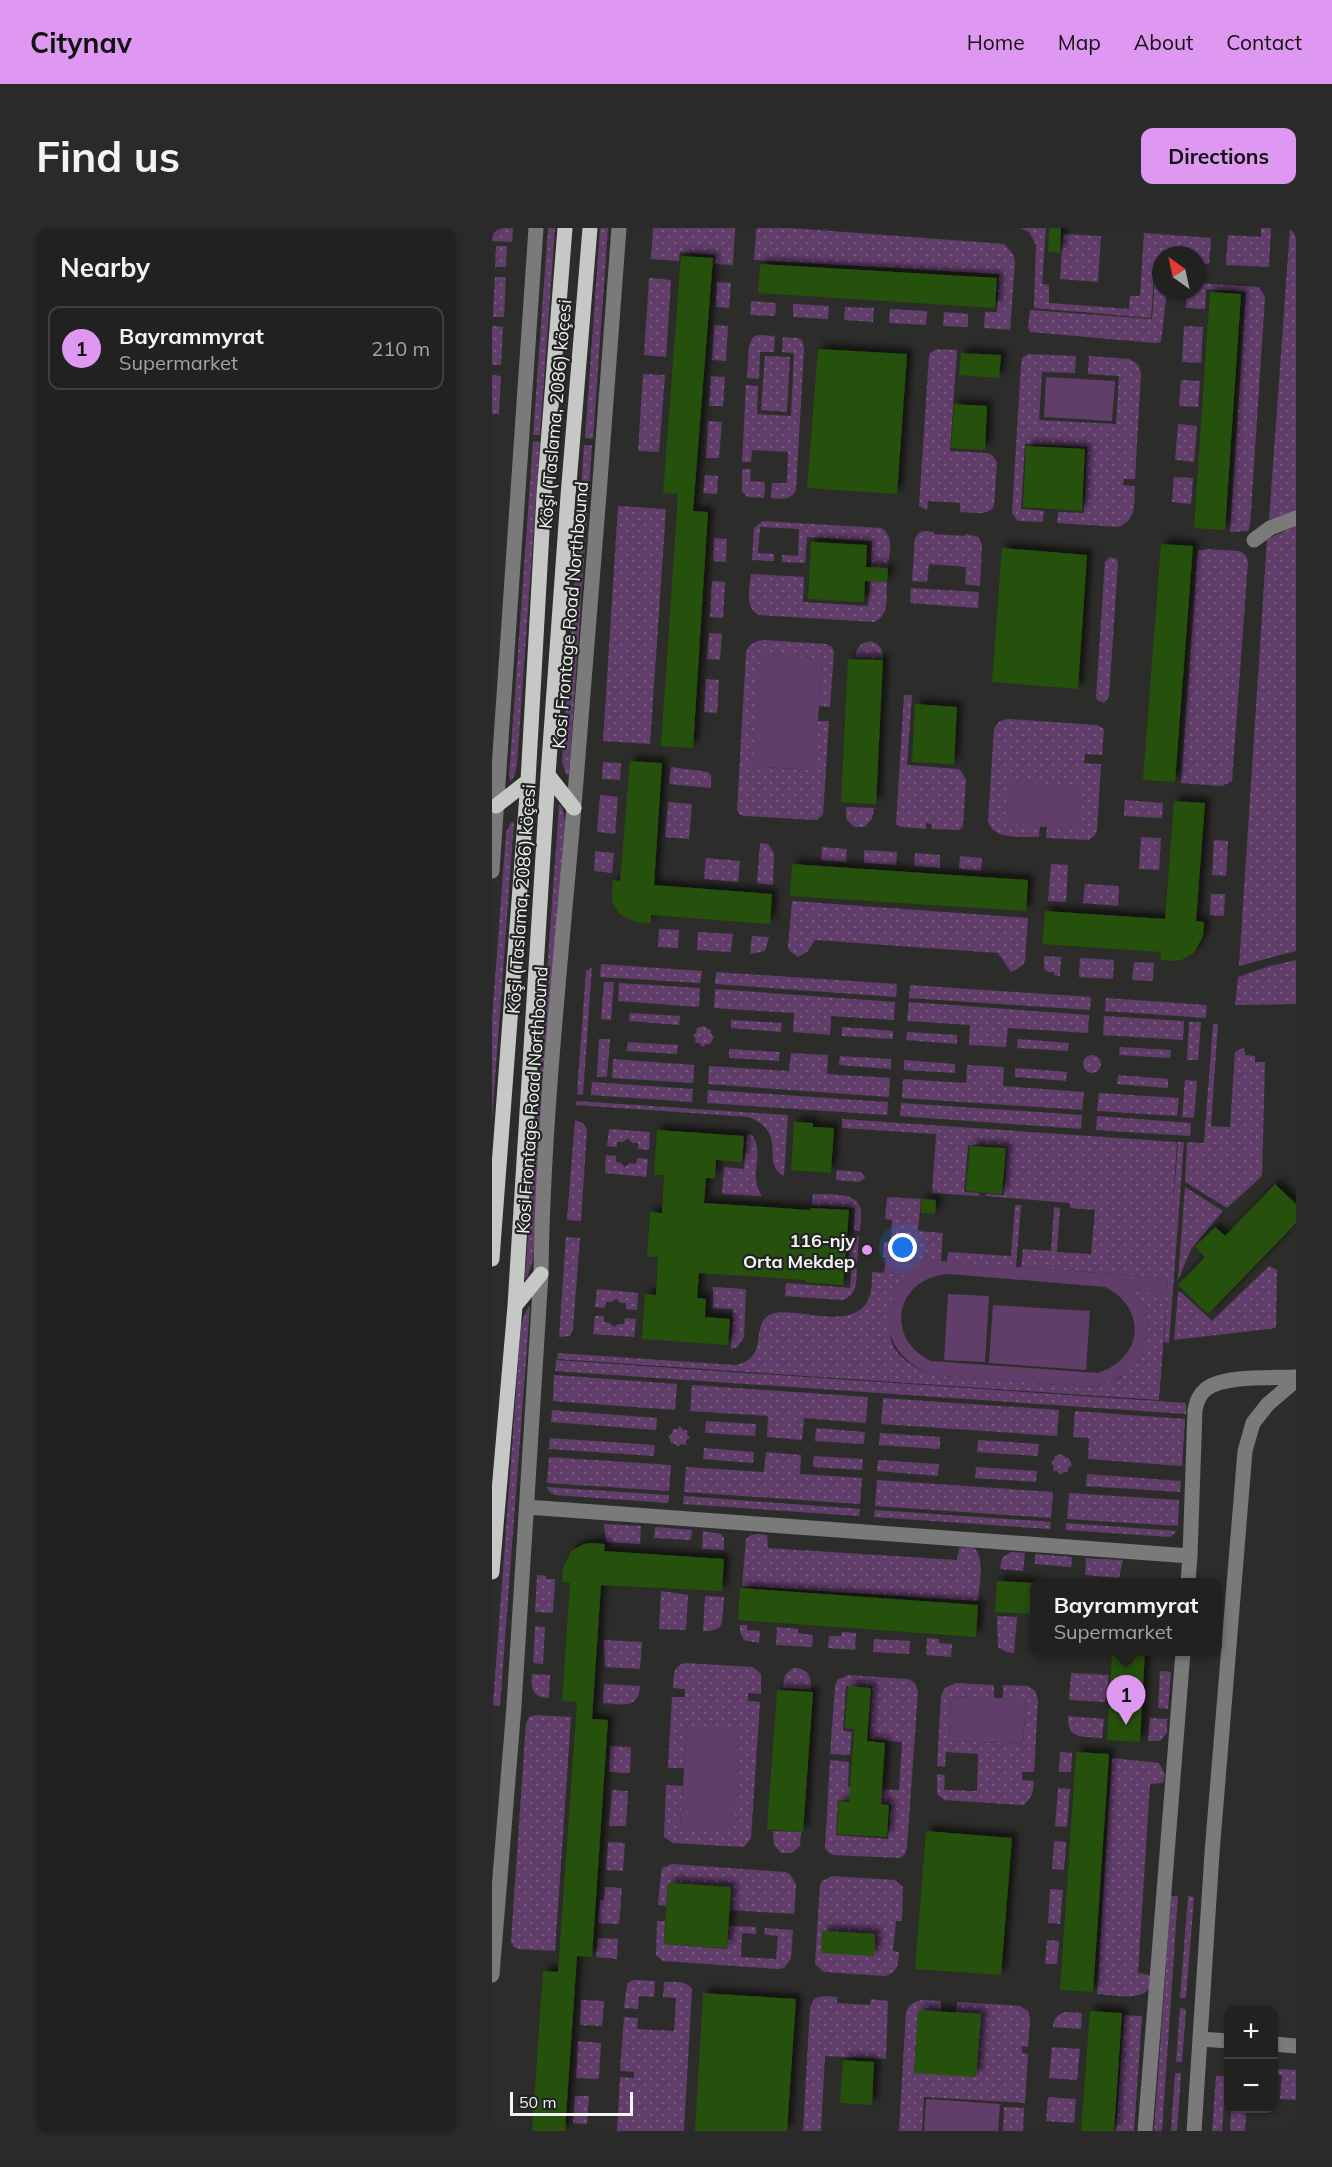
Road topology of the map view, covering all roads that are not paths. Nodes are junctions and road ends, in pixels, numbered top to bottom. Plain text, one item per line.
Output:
1 (536, 228) edge
2 (565, 228) edge
3 (590, 228) edge
4 (620, 228) edge
5 (1296, 518) edge
6 (1254, 540) dead end
7 (548, 775) junction
8 (528, 781) junction
9 (496, 806) junction
10 (574, 808) junction
11 (492, 871) edge
12 (492, 1259) edge
13 (541, 1274) junction
14 (515, 1306) junction
15 (1296, 1378) edge
16 (527, 1507) junction
17 (1190, 1557) junction
18 (492, 1572) edge
19 (1188, 1578) edge
20 (1183, 1656) edge
21 (492, 1975) edge
22 (1201, 2039) junction
23 (1224, 2041) edge
24 (1278, 2044) edge
25 (1296, 2046) edge
26 (1145, 2131) edge
27 (1194, 2131) edge

1 - 9 street
2 - 8 main road, Köşi (Taslama, 2086) köçesi
3 - 7 main road, Köşi (Taslama, 2086) köçesi
4 - 10 street, Kosi Frontage Road Northbound
5 - 6 street
7 - 10 main road
7 - 14 main road, Köşi (Taslama, 2086) köçesi
8 - 9 main road
8 - 12 main road, Köşi (Taslama, 2086) köçesi
9 - 11 street
10 - 13 street, Kosi Frontage Road Northbound
13 - 14 main road
13 - 16 street, Kosi Frontage Road Northbound
14 - 18 main road, Köşi (Taslama, 2086) köçesi
15 - 17 street
15 - 22 street
16 - 17 street
16 - 21 street, Kosi Frontage Road Northbound
17 - 19 street
20 - 26 street
22 - 23 street
22 - 27 street
24 - 25 street

